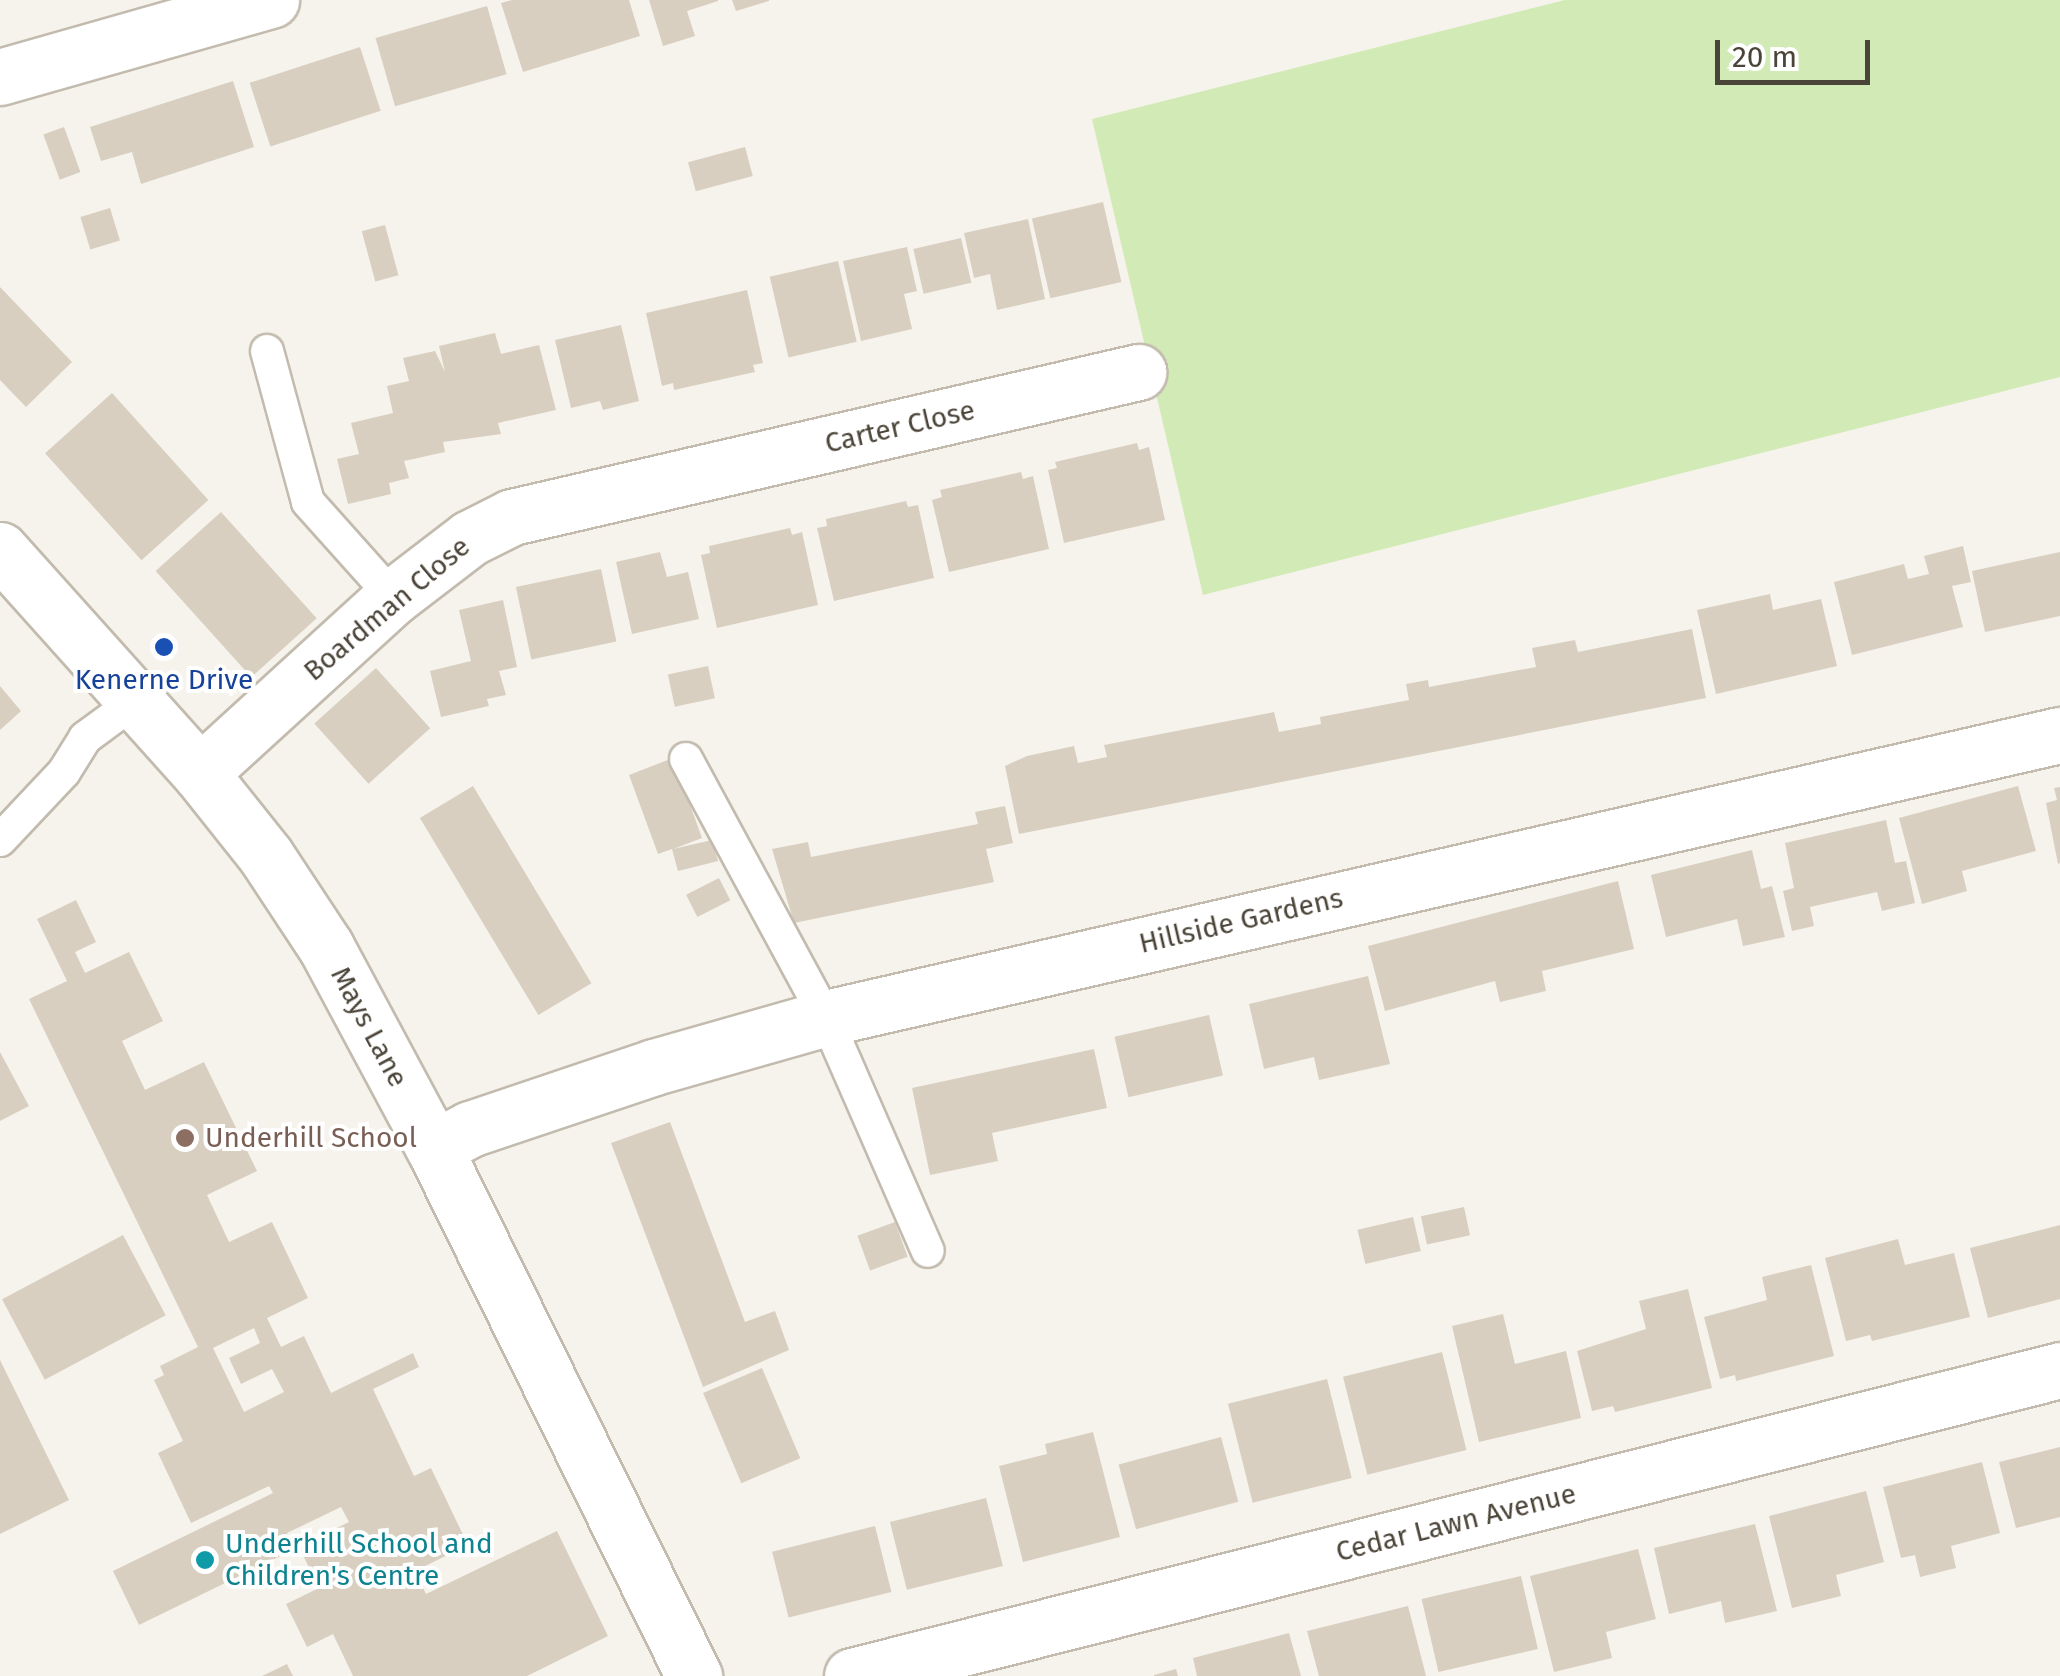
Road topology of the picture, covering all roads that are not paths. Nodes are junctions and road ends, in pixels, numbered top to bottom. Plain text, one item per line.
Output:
1 (271, 0) edge
2 (0, 77) edge
3 (267, 351) dead end
4 (1138, 372) dead end
5 (661, 482) joint
6 (0, 550) edge
7 (393, 596) junction
8 (138, 699) junction
9 (2060, 735) edge
10 (686, 759) dead end
11 (200, 773) junction
12 (0, 840) edge
13 (826, 1018) junction
14 (434, 1148) junction
15 (928, 1252) dead end
16 (2060, 1370) edge
17 (694, 1676) edge
18 (852, 1676) edge

1 - 2 street
3 - 7 lane
4 - 5 street, Carter Close
5 - 7 street, Boardman Close
6 - 8 street, Mays Lane
7 - 11 street, Boardman Close
8 - 11 street, Mays Lane
8 - 12 lane
9 - 13 street, Hillside Gardens
10 - 13 lane
11 - 14 street, Mays Lane
13 - 14 street, Hillside Gardens
13 - 15 lane
14 - 17 street, Mays Lane
16 - 18 street, Cedar Lawn Avenue

